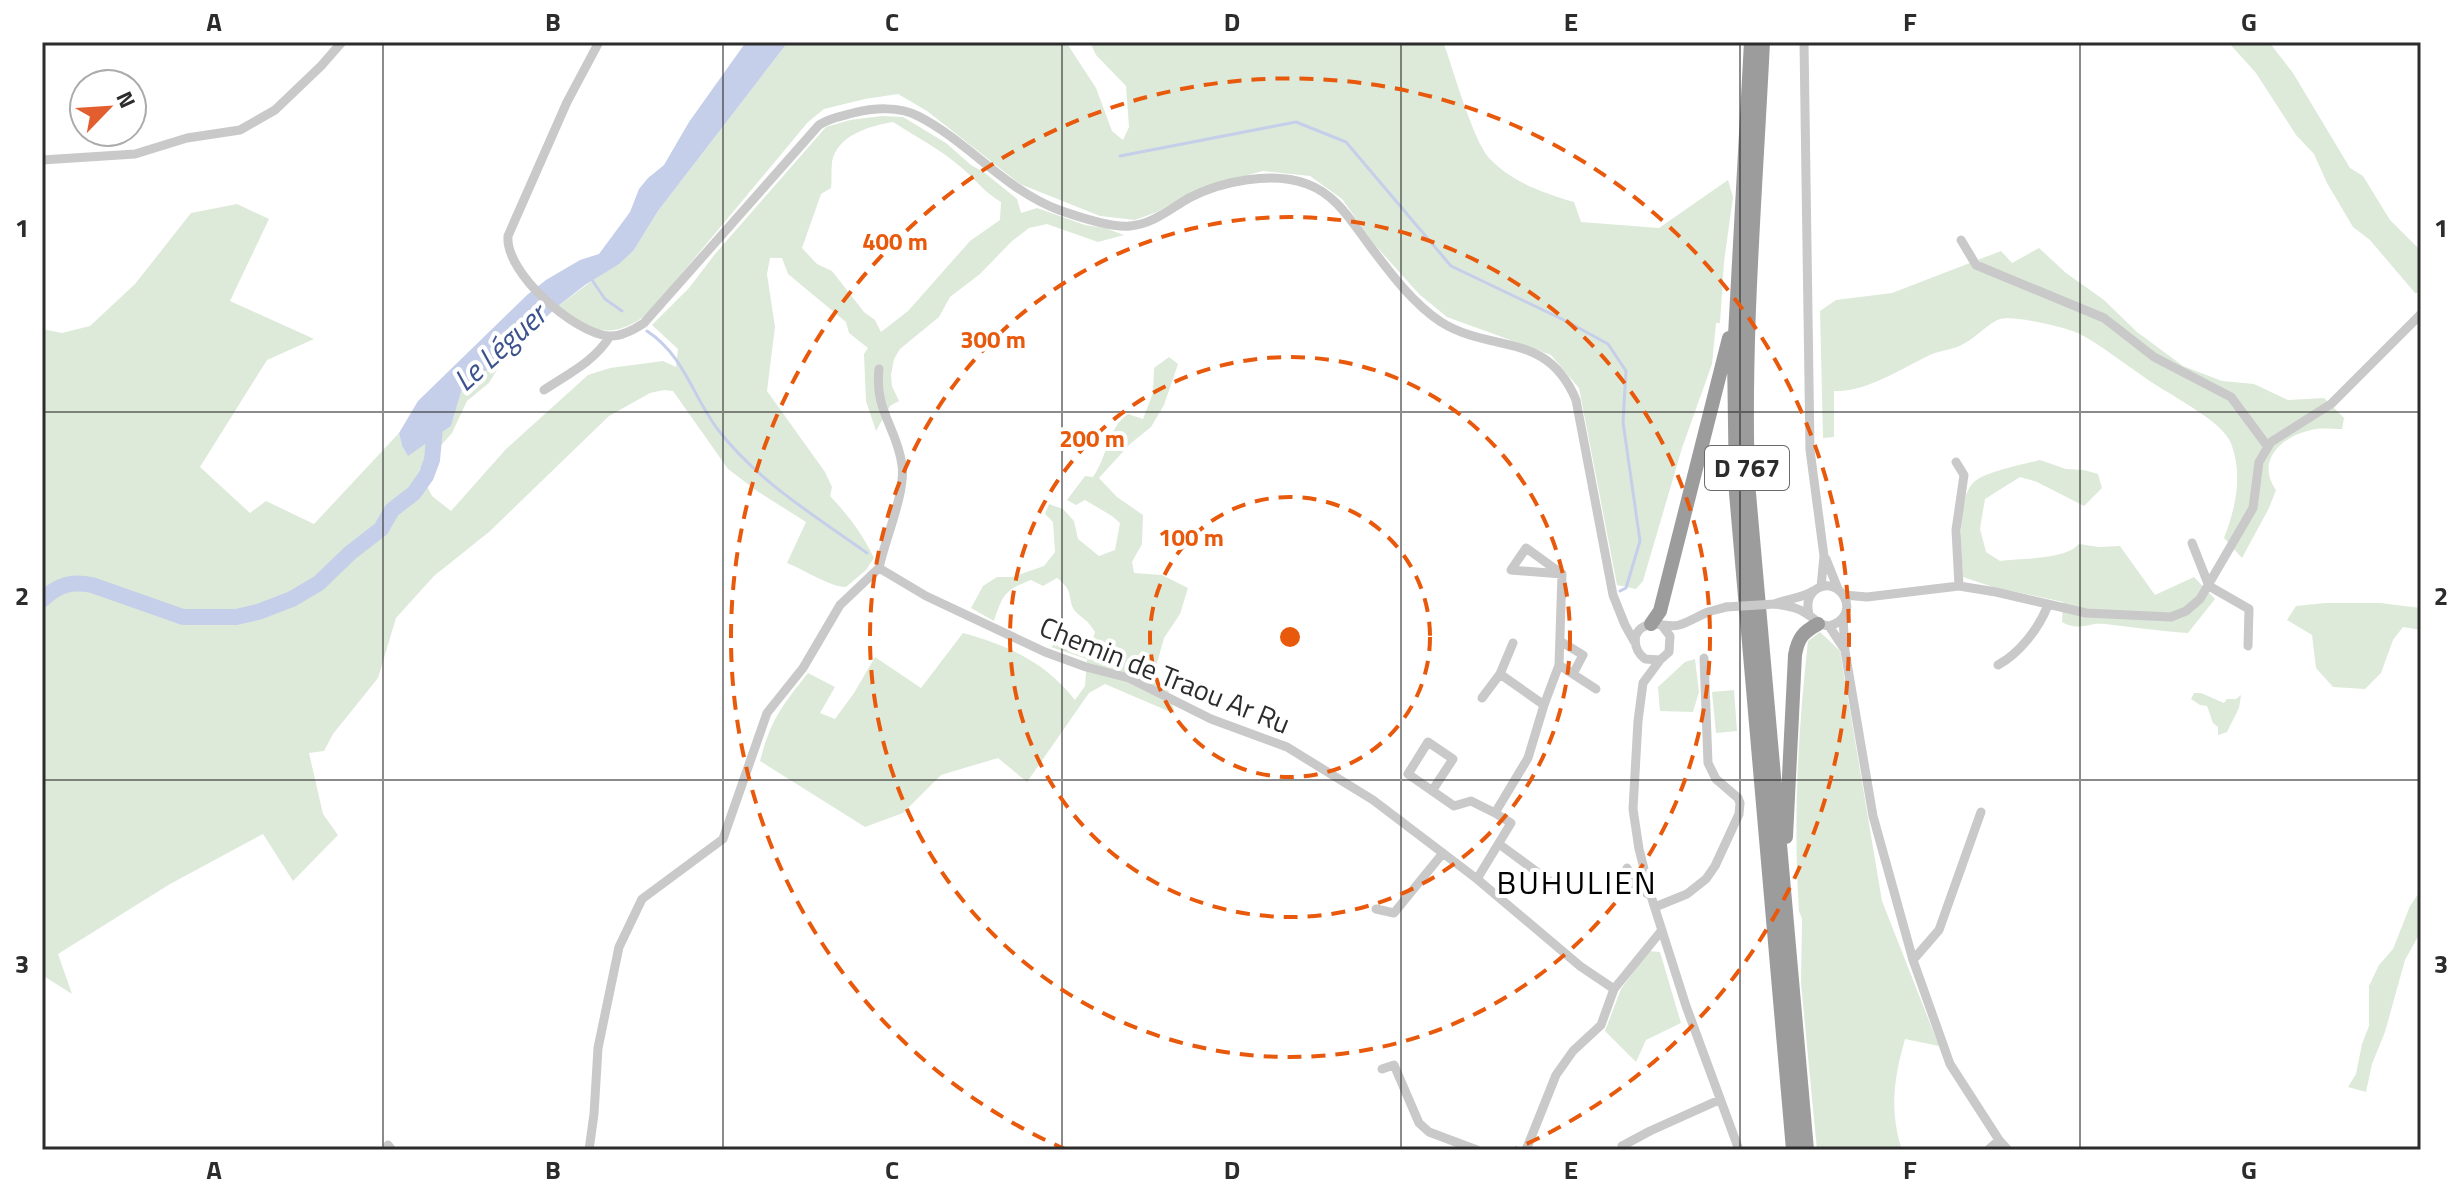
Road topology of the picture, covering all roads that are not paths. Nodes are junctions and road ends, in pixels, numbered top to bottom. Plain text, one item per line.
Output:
1 (342, 42) edge
2 (599, 42) edge
3 (1751, 42) edge
4 (1763, 42) edge
5 (1804, 42) edge
6 (42, 160) edge
7 (1961, 240) dead end
8 (1737, 310) junction
9 (2421, 314) edge
10 (610, 336) junction
11 (879, 369) dead end
12 (544, 390) dead end
13 (2268, 447) junction
14 (1956, 462) dead end
15 (2192, 543) dead end
16 (1824, 556) junction
17 (879, 568) junction
18 (1562, 574) junction
19 (1959, 586) junction
20 (2209, 586) junction
21 (1819, 589) junction
22 (1841, 592) junction
23 (1867, 597) junction
24 (1775, 604) junction
25 (2048, 605) junction
26 (1620, 616) junction
27 (1845, 616) junction
28 (1687, 622) junction
29 (1819, 622) junction
30 (1653, 626) junction
31 (1560, 641) junction
32 (1634, 641) junction
33 (1513, 643) dead end
34 (2248, 646) dead end
35 (1671, 647) junction
36 (1845, 651) junction
37 (1637, 652) junction
38 (1704, 658) dead end
39 (1660, 660) junction
40 (1559, 665) junction
41 (1998, 665) dead end
42 (1500, 674) junction
43 (1573, 674) junction
44 (1643, 683) junction
45 (1596, 689) dead end
46 (1482, 698) dead end
47 (1544, 705) junction
48 (1432, 791) junction
49 (1981, 812) dead end
50 (1495, 813) junction
51 (1499, 844) junction
52 (1443, 853) junction
53 (1627, 868) dead end
54 (1477, 879) junction
55 (1556, 886) dead end
56 (1784, 894) junction
57 (1651, 896) junction
58 (1655, 907) junction
59 (1376, 909) dead end
60 (1662, 930) junction
61 (1913, 960) junction
62 (1614, 989) junction
63 (1382, 1069) dead end
64 (1719, 1100) junction
65 (1999, 1140) junction
66 (1622, 1146) dead end
67 (589, 1150) edge
68 (1477, 1150) edge
69 (1526, 1150) edge
70 (1739, 1150) edge
71 (1793, 1150) edge
72 (1807, 1150) edge
73 (1988, 1150) edge
74 (2008, 1150) edge

1 - 6 street
2 - 10 street
3 - 8 highway, D 767
4 - 56 highway, D 767
5 - 16 street
7 - 13 street
8 - 30 highway
8 - 71 highway, D 767
9 - 13 street
10 - 12 street
10 - 26 street
11 - 17 street
13 - 20 street
14 - 19 street
15 - 20 street
16 - 21 street
16 - 22 street
17 - 52 street, Chemin de Traou Ar Ru
17 - 67 street
18 - 18 street
18 - 31 street
19 - 23 street
19 - 25 street
20 - 25 street
20 - 34 street
21 - 22 street
21 - 24 street
21 - 29 street
22 - 23 street
22 - 27 street
23 - 27 street
24 - 28 street, bridge
24 - 29 street
25 - 41 street
26 - 30 street
26 - 32 street
27 - 29 street
27 - 36 street
28 - 30 street
28 - 35 street
29 - 36 street
29 - 56 highway, D 767
30 - 32 street
30 - 35 street
31 - 40 street
31 - 43 street
32 - 37 street
33 - 42 street
35 - 39 street
36 - 61 street
37 - 39 street
37 - 44 street
38 - 58 street
39 - 44 street
40 - 43 street
40 - 47 street
42 - 46 street
42 - 47 street
43 - 45 street
44 - 57 street
47 - 50 street
48 - 48 street
48 - 50 street
49 - 61 street
50 - 51 street
51 - 54 street
51 - 55 street
52 - 54 street, Chemin de Traou Ar Ru
52 - 59 street
53 - 57 street
54 - 62 street, Chemin de Traou Ar Ru
56 - 72 highway, D 767
57 - 58 street
58 - 60 street
60 - 62 street
60 - 64 street
61 - 65 street
62 - 69 street
63 - 68 street
64 - 66 street
64 - 70 street
65 - 73 street
65 - 74 street

